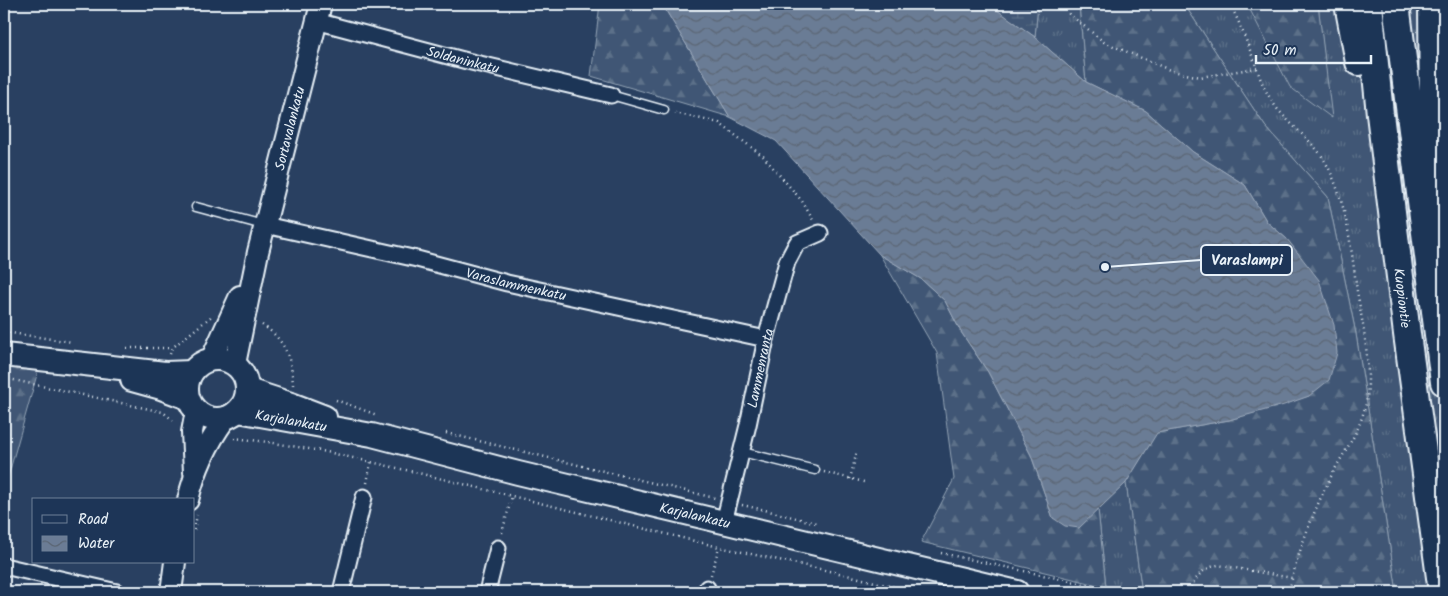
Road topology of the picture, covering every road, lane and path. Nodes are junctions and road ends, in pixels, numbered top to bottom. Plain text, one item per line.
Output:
1 (993, 4) edge
2 (1065, 4) edge
3 (1230, 4) edge
4 (1348, 4) edge
5 (1369, 4) edge
6 (1396, 4) edge
7 (1432, 4) edge
8 (995, 8) dead end
9 (318, 12) edge
10 (1257, 68) junction
11 (611, 95) joint
12 (664, 110) joint
13 (196, 207) dead end
14 (265, 225) junction
15 (820, 233) joint
16 (1395, 235) junction
17 (1435, 310) junction
18 (239, 313) junction
19 (4, 332) edge
20 (766, 339) junction
21 (120, 348) dead end
22 (68, 352) junction
23 (4, 355) edge
24 (234, 364) junction
25 (201, 366) junction
26 (4, 378) edge
27 (1444, 382) edge
28 (302, 388) dead end
29 (248, 390) junction
30 (329, 398) dead end
31 (192, 414) junction
32 (232, 415) junction
33 (378, 426) junction
34 (439, 431) dead end
35 (212, 438) junction
36 (857, 451) dead end
37 (742, 452) junction
38 (372, 462) junction
39 (815, 470) joint
40 (194, 476) junction
41 (850, 479) junction
42 (864, 482) dead end
43 (512, 496) junction
44 (364, 497) joint
45 (188, 498) edge
46 (760, 509) dead end
47 (727, 512) junction
48 (718, 547) junction
49 (498, 548) joint
50 (934, 551) dead end
51 (175, 564) edge
52 (4, 566) edge
53 (1292, 578) junction
54 (707, 590) edge
55 (117, 592) edge
56 (171, 592) edge
57 (341, 592) edge
58 (487, 592) edge
59 (915, 592) edge
60 (1017, 592) edge
61 (1121, 592) edge
62 (1188, 592) edge
63 (1290, 592) edge
64 (1442, 592) edge

1 - 8 path
2 - 10 path
3 - 10 path
4 - 16 highway
5 - 16 highway, Kuopiontie
6 - 17 highway
7 - 17 highway
9 - 11 street, Soldaninkatu
9 - 14 street, Sortavalankatu
10 - 53 path
11 - 12 lane
12 - 15 path
13 - 14 lane
14 - 18 street, Sortavalankatu
14 - 20 street, Varaslammenkatu
15 - 20 street, Lammenranta
16 - 64 highway, Kuopiontie
17 - 27 highway
18 - 21 path
18 - 24 street, Sortavalankatu
18 - 25 street, Sortavalankatu
18 - 28 path
19 - 22 path
20 - 37 street, Lammenranta
22 - 23 main road
22 - 25 main road
22 - 31 main road
24 - 25 main road
24 - 29 main road
25 - 31 main road
26 - 31 path
29 - 32 main road
29 - 33 main road, Karjalankatu
30 - 33 path
31 - 32 main road
31 - 40 street
32 - 33 main road, Karjalankatu
32 - 35 street
33 - 47 main road, Karjalankatu
34 - 47 path
35 - 38 path
35 - 40 street
36 - 41 path
37 - 39 lane
37 - 47 street, Lammenranta
38 - 43 path
38 - 44 path
39 - 41 path
40 - 45 street
41 - 42 path
43 - 48 path
43 - 49 path
44 - 57 street
46 - 47 path
47 - 60 main road, Karjalankatu
48 - 54 path
48 - 59 path
49 - 58 street
50 - 61 path
51 - 56 street
52 - 55 street
53 - 62 path
53 - 63 path

